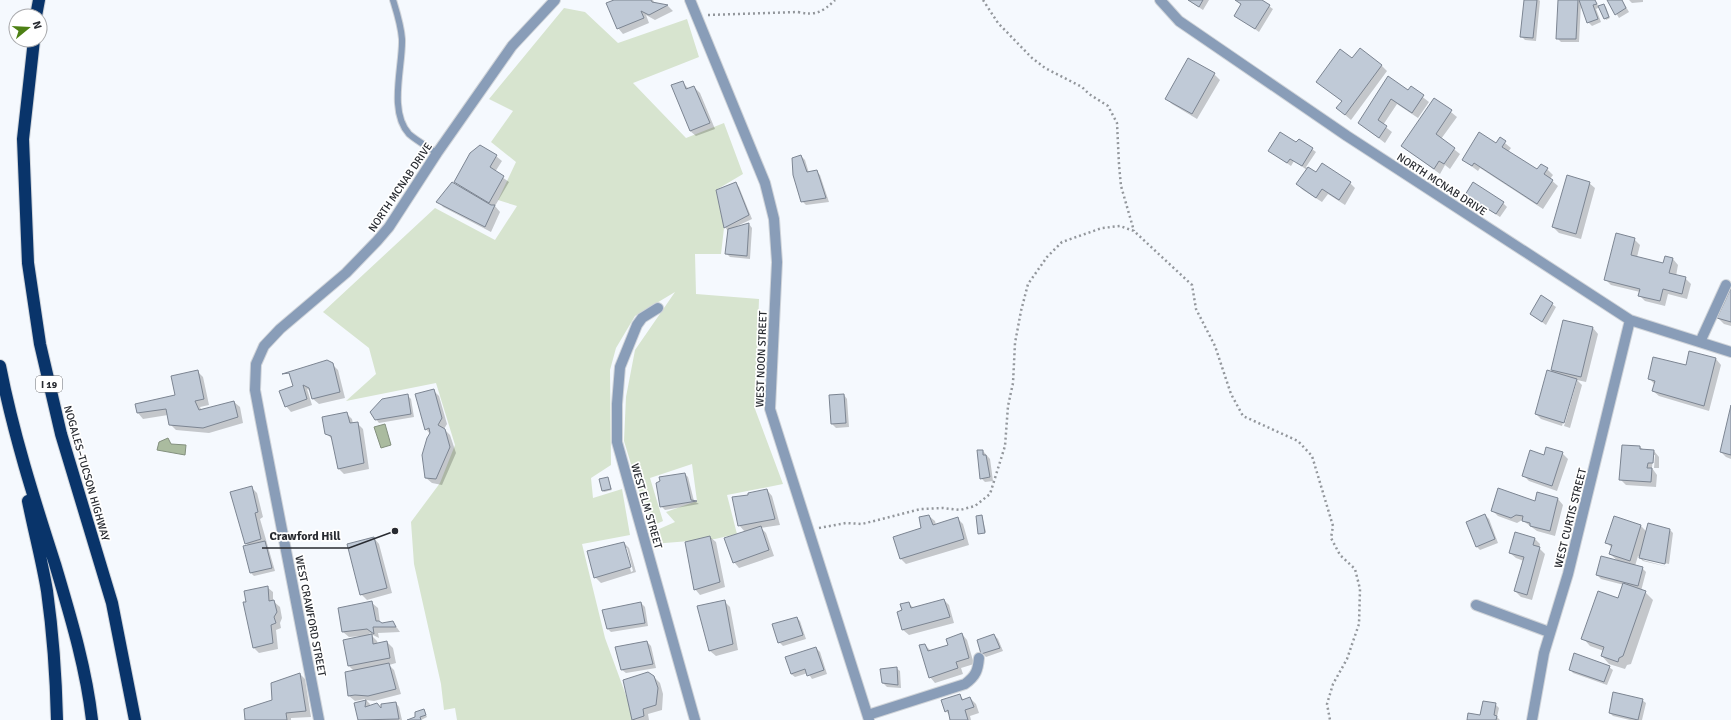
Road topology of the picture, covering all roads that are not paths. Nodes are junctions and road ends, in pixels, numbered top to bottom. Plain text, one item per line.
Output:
1 (393, 0) edge
2 (555, 0) edge
3 (690, 0) edge
4 (1160, 0) edge
5 (33, 48) edge
6 (437, 153) junction
7 (1726, 285) dead end
8 (658, 308) dead end
9 (1630, 320) junction
10 (1700, 342) junction
11 (1731, 352) edge
12 (0, 366) edge
13 (8, 410) junction
14 (261, 422) joint
15 (1476, 605) dead end
16 (1549, 632) junction
17 (978, 658) dead end
18 (869, 717) edge
19 (57, 720) edge
20 (92, 720) edge
21 (135, 720) edge
22 (319, 720) edge
23 (695, 720) edge
24 (1532, 720) edge

1 - 6 lane
2 - 6 street, NORTH MCNAB DRIVE
3 - 18 street, WEST NOON STREET
4 - 9 street, NORTH MCNAB DRIVE
5 - 21 highway, NOGALES–TUCSON HIGHWAY / I 19
6 - 14 street, NORTH MCNAB DRIVE
7 - 10 street
8 - 23 street, WEST ELM STREET
9 - 10 street, NORTH MCNAB DRIVE
9 - 16 street, WEST CURTIS STREET
10 - 11 street, NORTH MCNAB DRIVE
12 - 13 highway
13 - 19 highway
13 - 20 highway
14 - 22 street, WEST CRAWFORD STREET
15 - 16 street
16 - 24 street, WEST CURTIS STREET
17 - 18 street

